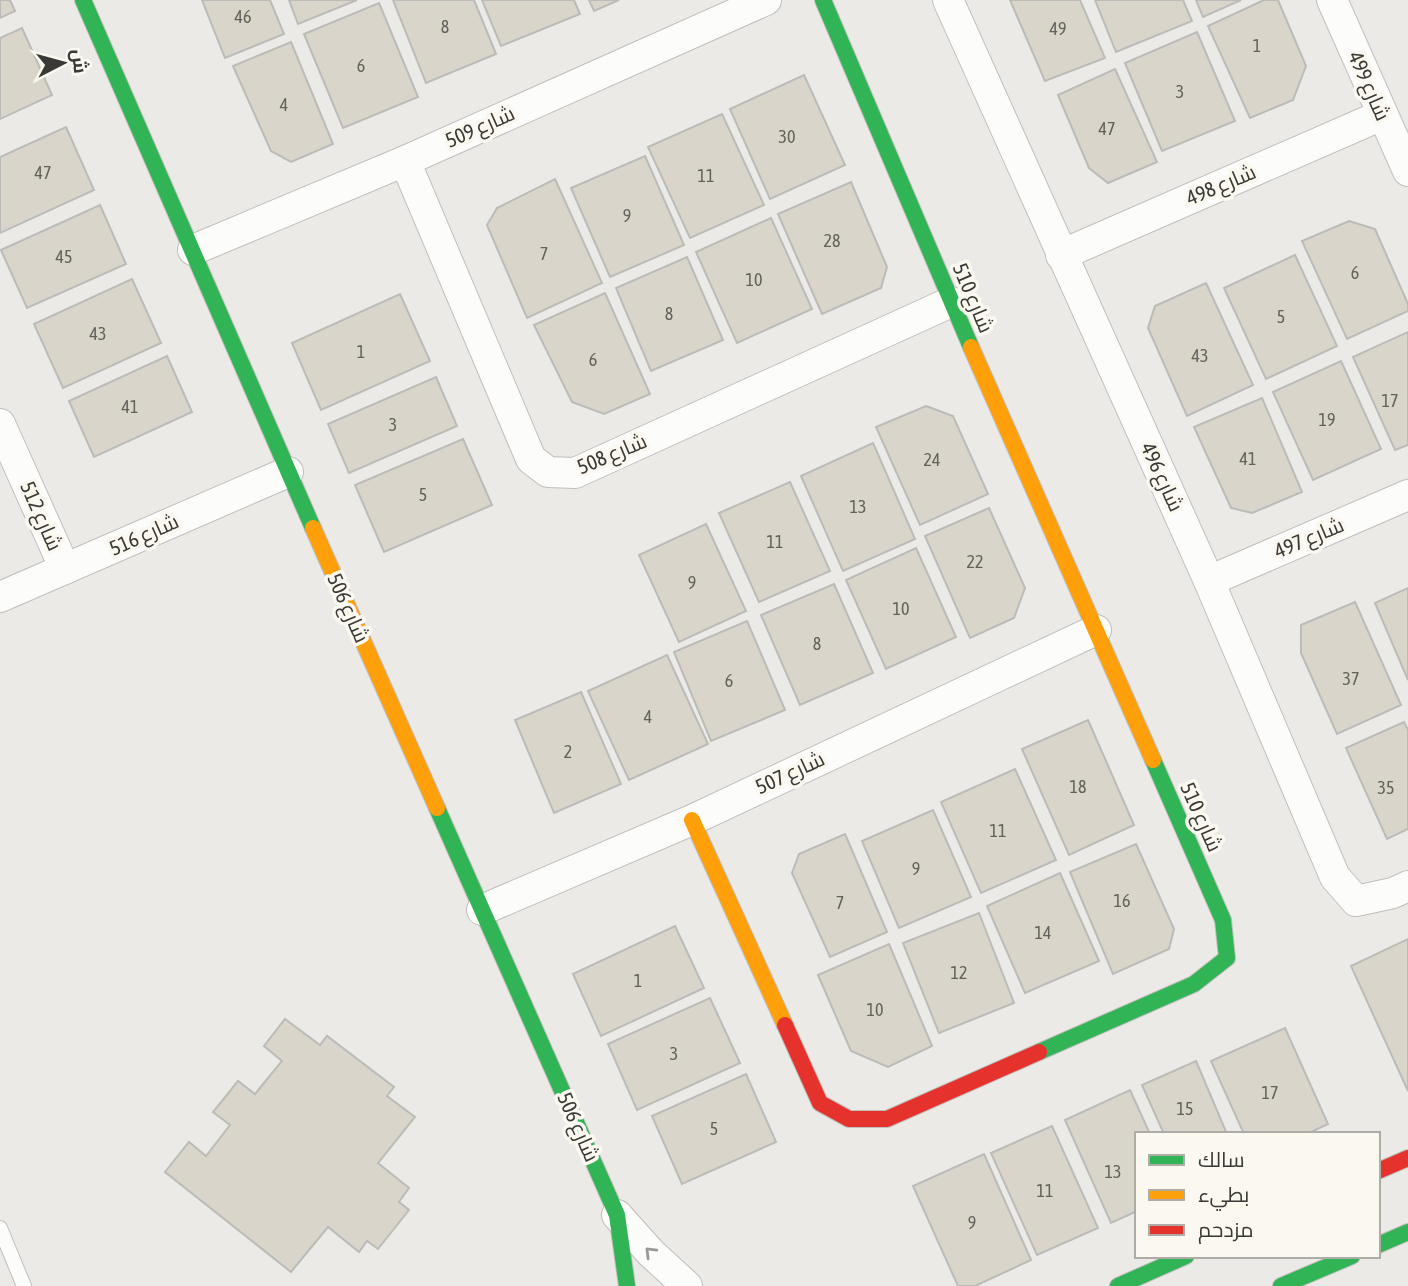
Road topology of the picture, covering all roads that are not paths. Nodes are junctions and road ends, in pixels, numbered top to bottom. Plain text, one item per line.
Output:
1 (83, 0) edge
2 (766, 0) edge
3 (823, 0) edge
4 (948, 0) edge
5 (1332, 0) edge
6 (1382, 115) junction
7 (405, 161) junction
8 (1408, 171) edge
9 (193, 250) junction
10 (1061, 255) junction
11 (951, 302) junction
12 (0, 424) edge
13 (288, 472) junction
14 (1408, 495) edge
15 (65, 569) junction
16 (1209, 581) junction
17 (0, 597) edge
18 (1096, 630) junction
19 (692, 820) junction
20 (1408, 886) edge
21 (482, 910) junction
22 (1408, 1158) edge
23 (1380, 1170) edge
24 (617, 1215) junction
25 (0, 1228) edge
26 (1408, 1233) edge
27 (1380, 1244) edge
28 (1181, 1258) edge
29 (1347, 1258) edge
30 (24, 1286) edge
31 (627, 1286) edge
32 (687, 1286) edge
33 (1118, 1286) edge
34 (1281, 1286) edge

1 - 9 street, شارع 506
2 - 7 street, شارع 509
3 - 11 street, شارع 510
4 - 10 street, شارع 496
5 - 6 street, شارع 499
6 - 8 street, شارع 499
6 - 10 street, شارع 498
7 - 9 street, شارع 509
7 - 11 street, شارع 508
9 - 13 street, شارع 506
10 - 16 street, شارع 496
11 - 18 street, شارع 510
12 - 15 street, شارع 512
13 - 15 street, شارع 516
13 - 21 street, شارع 506
14 - 16 street, شارع 497
15 - 17 street, شارع 516
16 - 20 street, شارع 496
18 - 19 street, شارع 507
18 - 19 street, شارع 510
19 - 21 street, شارع 507
21 - 24 street, شارع 506
22 - 23 street
24 - 31 street, شارع 506
32 -> 24 street, شارع 506
25 - 30 lane
26 - 27 street
28 - 33 street
29 - 34 street

